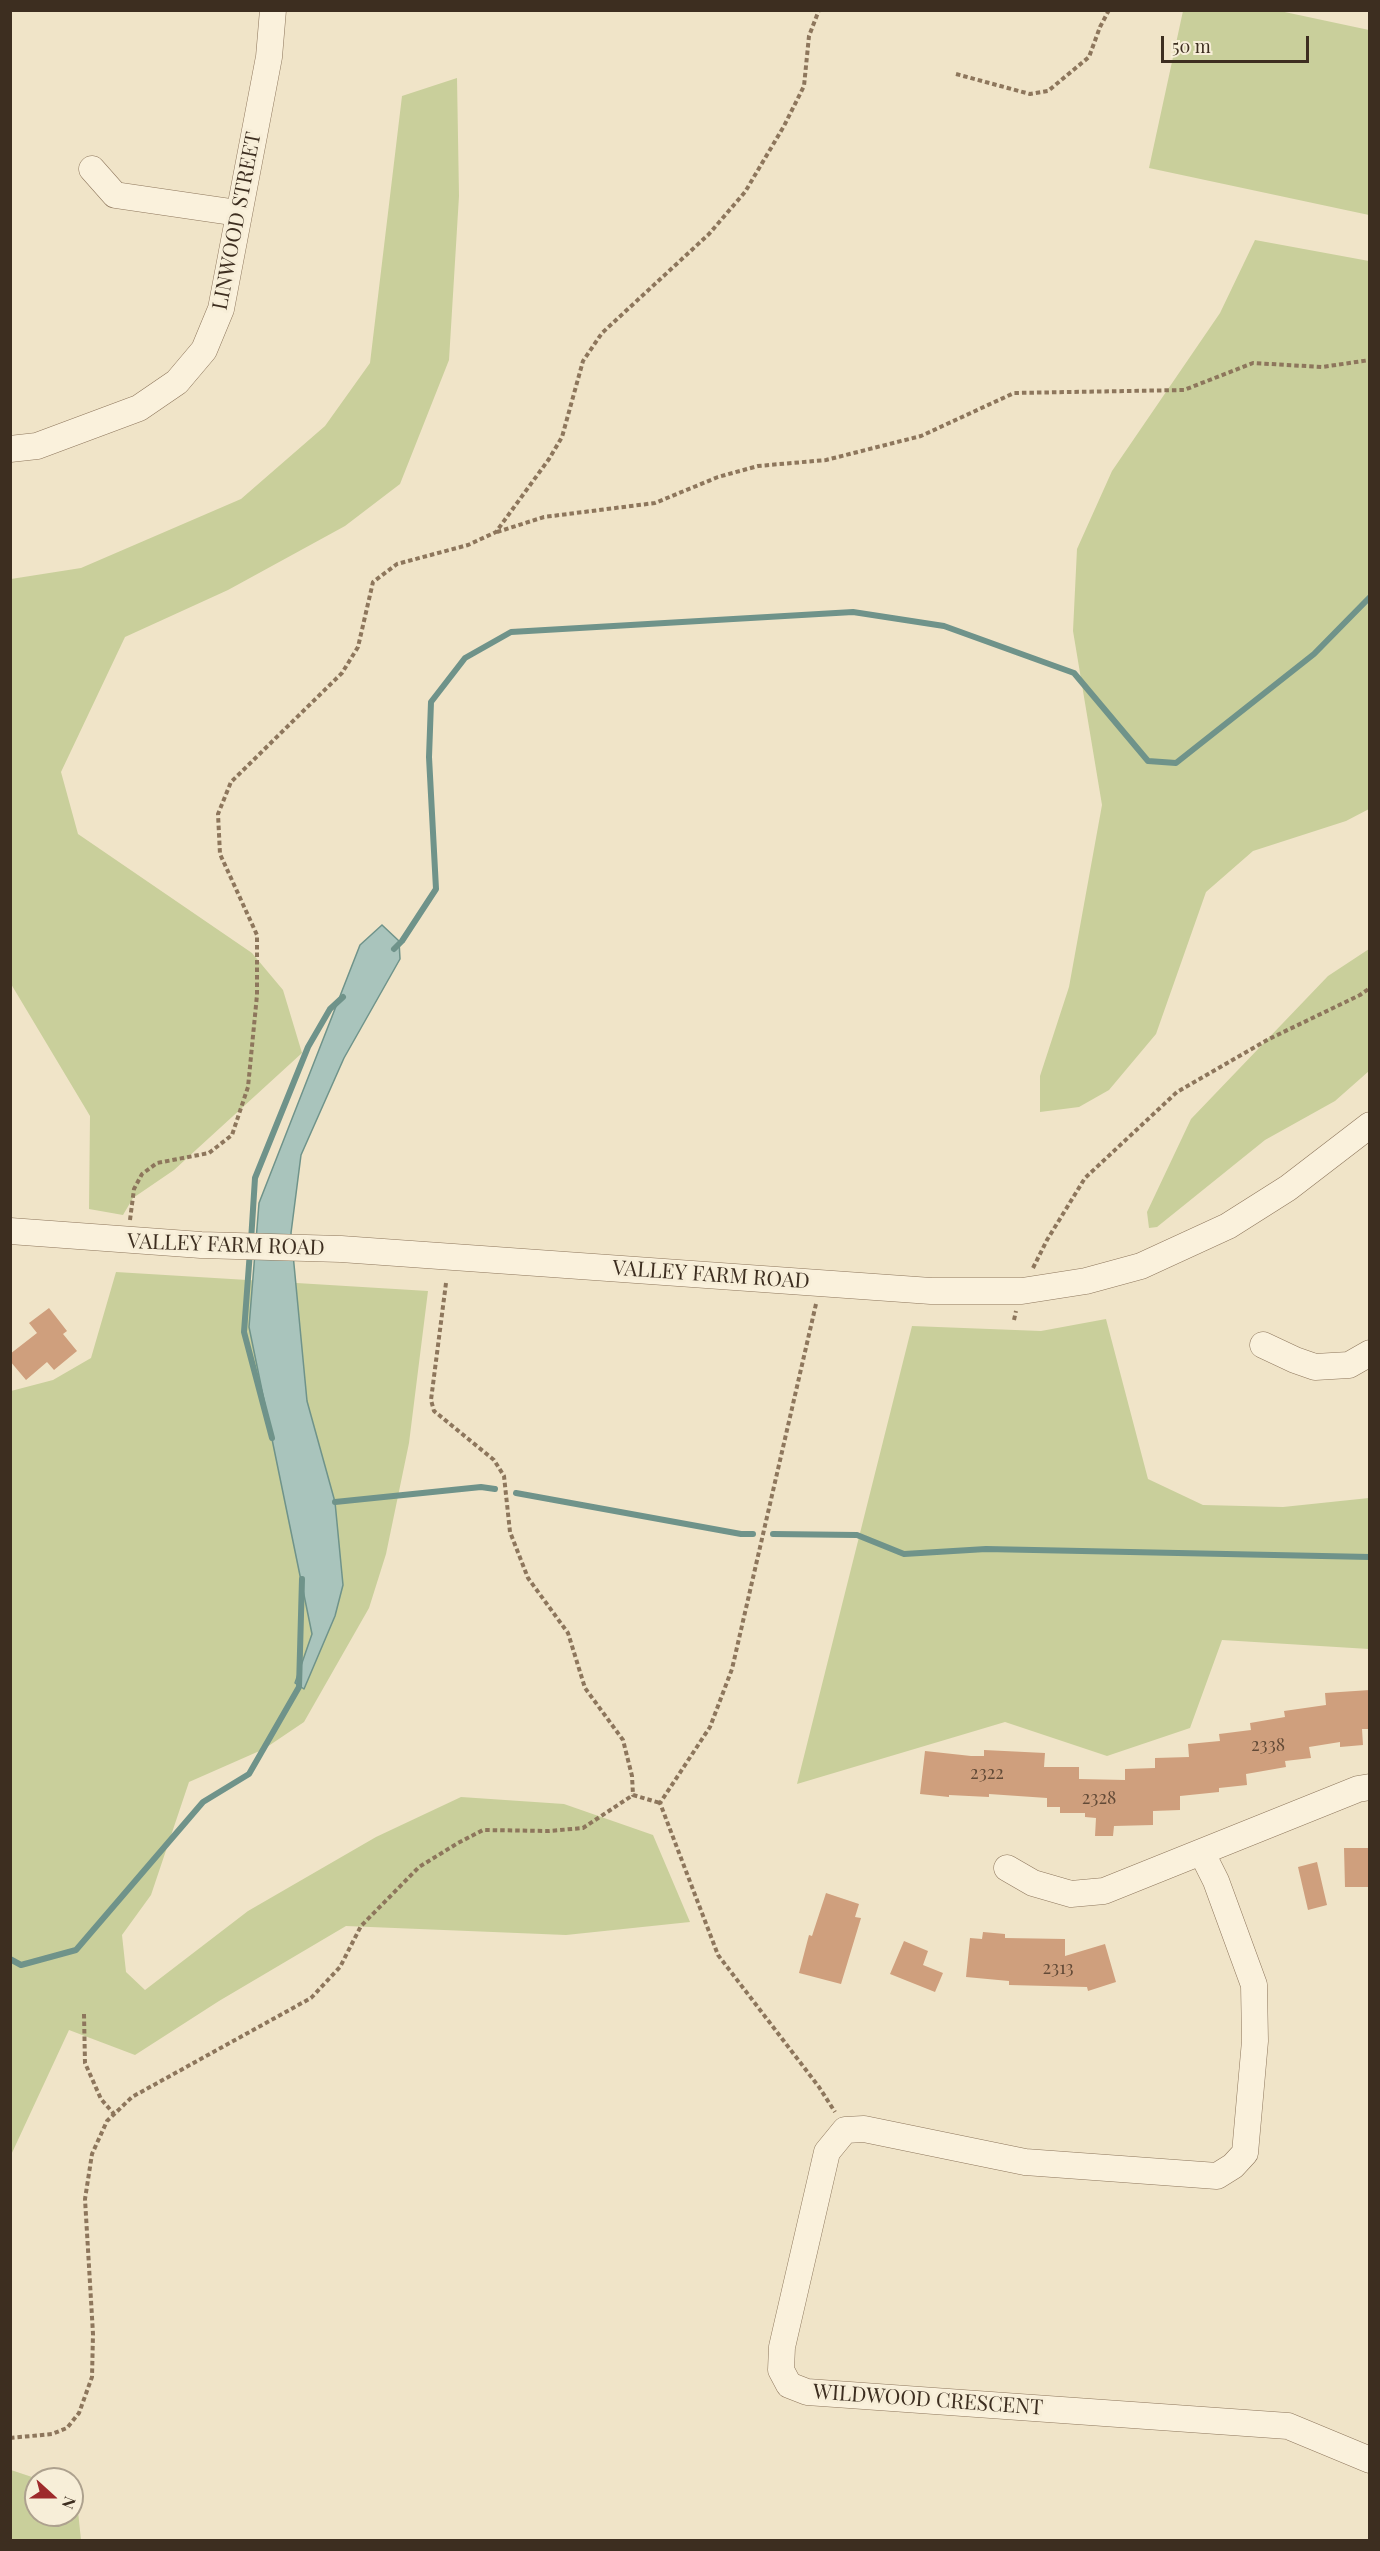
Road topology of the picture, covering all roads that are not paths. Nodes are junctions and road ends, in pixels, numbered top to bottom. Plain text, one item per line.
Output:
1 (273, 10) edge
2 (92, 169) dead end
3 (238, 213) junction
4 (10, 448) edge
5 (1370, 1125) edge
6 (10, 1231) edge
7 (1263, 1345) dead end
8 (1370, 1353) edge
9 (1370, 1786) edge
10 (1202, 1853) junction
11 (1007, 1868) dead end
12 (1370, 2460) edge

1 - 3 street, LINWOOD STREET
2 - 3 street
3 - 4 street, LINWOOD STREET
5 - 6 street, VALLEY FARM ROAD
7 - 8 street
9 - 10 street
10 - 11 street
10 - 12 street, WILDWOOD CRESCENT

